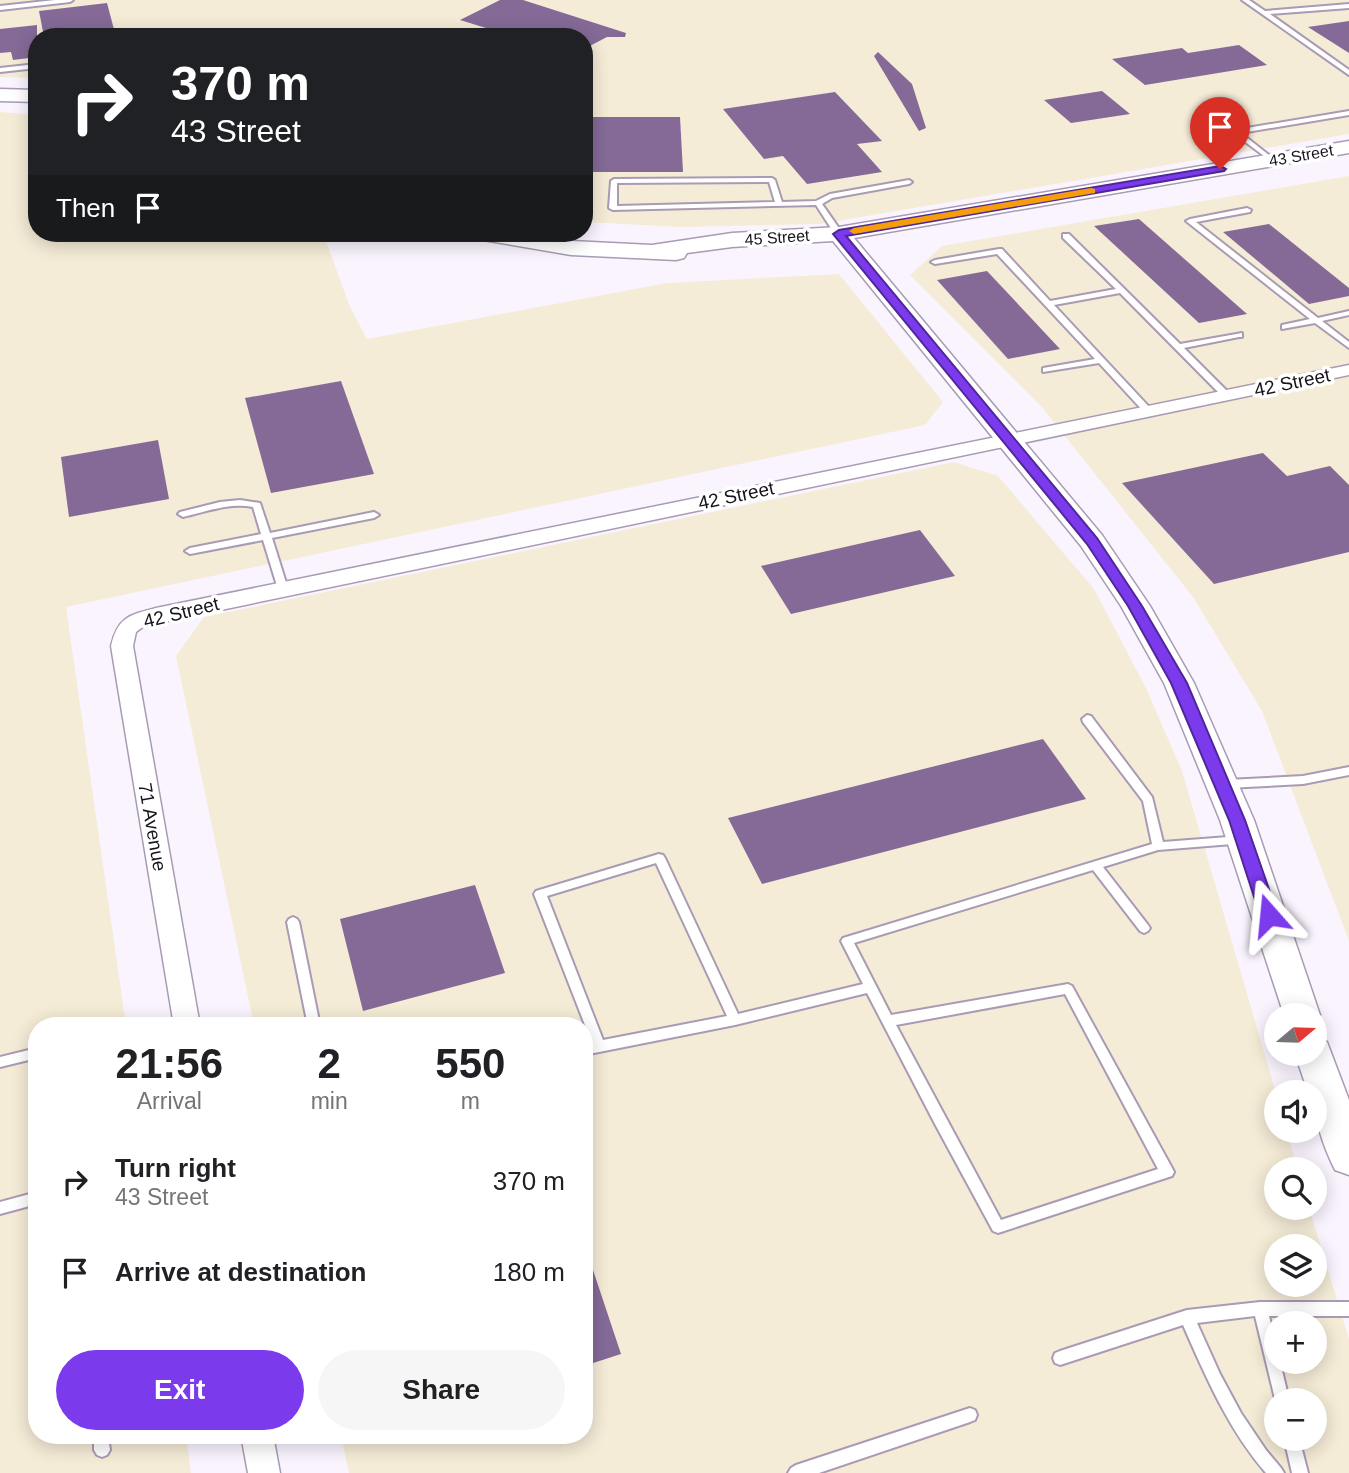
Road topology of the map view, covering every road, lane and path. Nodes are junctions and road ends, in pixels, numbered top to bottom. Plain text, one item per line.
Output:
1 (70, 0) edge
2 (1245, 0) edge
3 (1333, 0) edge
4 (1347, 6) edge
5 (0, 8) edge
6 (1264, 13) junction
7 (28, 67) edge
8 (0, 71) edge
9 (1349, 73) edge
10 (0, 95) edge
11 (28, 96) edge
12 (1349, 113) edge
13 (1349, 147) edge
14 (1272, 160) junction
15 (909, 182) dead end
16 (818, 203) junction
17 (779, 204) junction
18 (1247, 211) dead end
19 (839, 234) junction
20 (1066, 236) dead end
21 (536, 242) edge
22 (935, 262) dead end
23 (1122, 290) junction
24 (1048, 304) junction
25 (1349, 313) edge
26 (1318, 319) junction
27 (1285, 327) dead end
28 (1239, 335) dead end
29 (1179, 346) junction
30 (1349, 346) edge
31 (1101, 360) junction
32 (1046, 370) dead end
33 (1349, 370) edge
34 (1226, 395) junction
35 (1148, 411) junction
36 (1009, 439) junction
37 (183, 514) dead end
38 (374, 515) dead end
39 (266, 536) junction
40 (190, 551) dead end
41 (283, 589) junction
42 (126, 629) joint
43 (1087, 719) dead end
44 (1349, 771) edge
45 (1222, 784) junction
46 (1244, 840) junction
47 (1157, 846) junction
48 (1095, 865) junction
49 (293, 922) dead end
50 (1144, 928) dead end
51 (871, 987) junction
52 (1298, 1003) edge
53 (185, 1017) edge
54 (312, 1017) edge
55 (588, 1017) edge
56 (735, 1020) junction
57 (888, 1021) junction
58 (593, 1031) edge
59 (599, 1046) junction
60 (593, 1048) edge
61 (28, 1055) edge
62 (0, 1062) edge
63 (1319, 1066) edge
64 (1349, 1158) edge
65 (28, 1200) edge
66 (0, 1208) edge
67 (1260, 1309) junction
68 (1349, 1309) edge
69 (1187, 1317) junction
70 (1060, 1358) dead end
71 (1279, 1388) edge
72 (970, 1415) dead end
73 (259, 1444) edge
74 (1294, 1451) edge
75 (264, 1473) edge
76 (796, 1473) edge
77 (1276, 1473) edge
78 (1300, 1473) edge

1 - 5 lane
2 - 6 lane
3 - 4 lane
4 - 6 lane
6 - 9 lane
7 - 8 lane
10 - 11 street
12 - 14 lane
13 - 14 street, 43 Street
14 - 19 street, 43 Street
15 - 16 lane
16 - 17 lane
16 - 19 lane
17 - 17 lane
18 - 26 lane
19 - 21 street, 45 Street
19 - 36 street
20 - 23 lane
22 - 24 lane
23 - 24 lane
23 - 29 lane
24 - 31 lane
25 - 26 lane
26 - 27 lane
26 - 30 lane
28 - 29 lane
29 - 34 lane
31 - 32 lane
31 - 35 lane
33 - 34 street, 42 Street
34 - 35 street, 42 Street
35 - 36 street, 42 Street
36 - 41 street, 42 Street
36 - 45 street
37 - 39 lane
38 - 39 lane
39 - 40 lane
39 - 41 lane
41 - 42 street, 42 Street
42 - 53 street, 71 Avenue
43 - 47 lane
44 - 45 lane
45 - 46 street
46 - 47 lane
46 - 52 street
47 - 48 lane
48 - 50 lane
48 - 51 lane
49 - 54 lane
51 - 56 lane
51 - 57 lane
55 - 56 lane
56 - 59 lane
57 - 57 lane
58 - 59 lane
59 - 60 lane
61 - 62 lane
63 - 64 street
65 - 66 lane
67 - 68 lane
67 - 69 lane
67 - 71 lane
69 - 70 lane
69 - 77 lane
72 - 76 lane
73 - 75 street
74 - 78 lane

